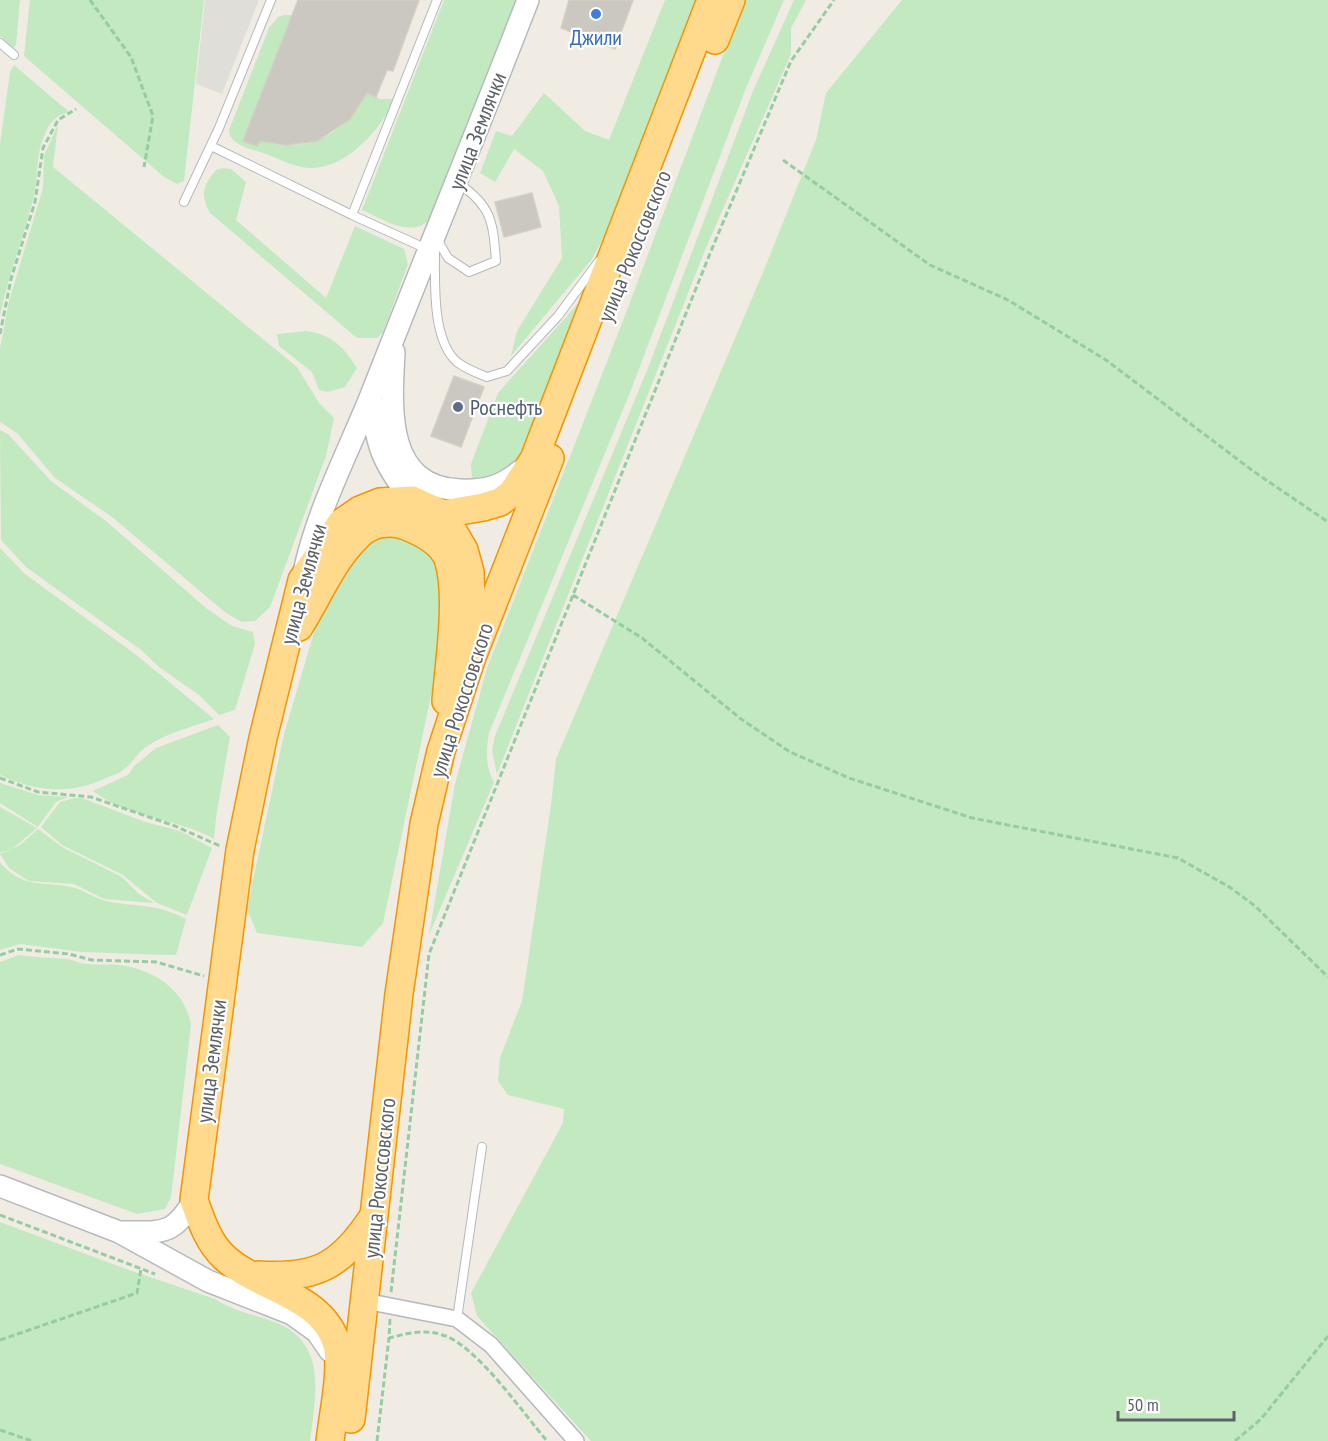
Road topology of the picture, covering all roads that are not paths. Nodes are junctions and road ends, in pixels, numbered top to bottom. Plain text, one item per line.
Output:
1 (271, 0) edge
2 (437, 0) edge
3 (528, 0) edge
4 (711, 0) edge
5 (731, 0) edge
6 (0, 43) edge
7 (14, 55) dead end
8 (211, 146) junction
9 (458, 183) junction
10 (184, 202) dead end
11 (352, 215) junction
12 (623, 228) junction
13 (433, 244) junction
14 (395, 333) junction
15 (371, 395) junction
16 (534, 459) junction
17 (412, 500) junction
18 (444, 514) junction
19 (302, 580) junction
20 (287, 646) junction
21 (472, 657) junction
22 (441, 752) junction
23 (482, 1147) dead end
24 (0, 1186) edge
25 (194, 1200) junction
26 (375, 1214) junction
27 (120, 1232) junction
28 (253, 1275) junction
29 (378, 1303) junction
30 (457, 1319) junction
31 (338, 1368) junction
32 (330, 1441) edge
33 (348, 1441) edge
34 (576, 1441) edge

1 - 8 lane
2 - 11 lane
3 - 9 main road, улица Землячки
4 - 12 highway, улица Рокоссовского
5 - 21 highway, улица Рокоссовского
6 - 7 lane
8 - 10 lane
8 - 11 lane
9 - 13 main road, улица Землячки
9 - 13 lane
11 - 13 lane
12 - 13 lane
12 - 16 highway, улица Рокоссовского
13 - 14 main road, улица Землячки
14 - 15 main road, улица Землячки
14 - 16 main road
15 - 17 main road
15 - 19 main road, улица Землячки
16 - 18 highway, улица Рокоссовского
17 - 18 highway
17 - 19 highway
18 - 21 highway
19 - 20 highway, улица Землячки
20 - 22 highway
20 - 25 highway, улица Землячки
21 - 22 highway, улица Рокоссовского
22 - 26 highway, улица Рокоссовского
23 - 30 lane
24 - 27 main road
25 - 27 main road
25 - 28 highway
26 - 28 highway
26 - 29 highway, улица Рокоссовского
27 - 31 main road
28 - 31 highway
29 - 30 street
29 - 33 highway, улица Рокоссовского
30 - 34 street
31 - 32 highway

